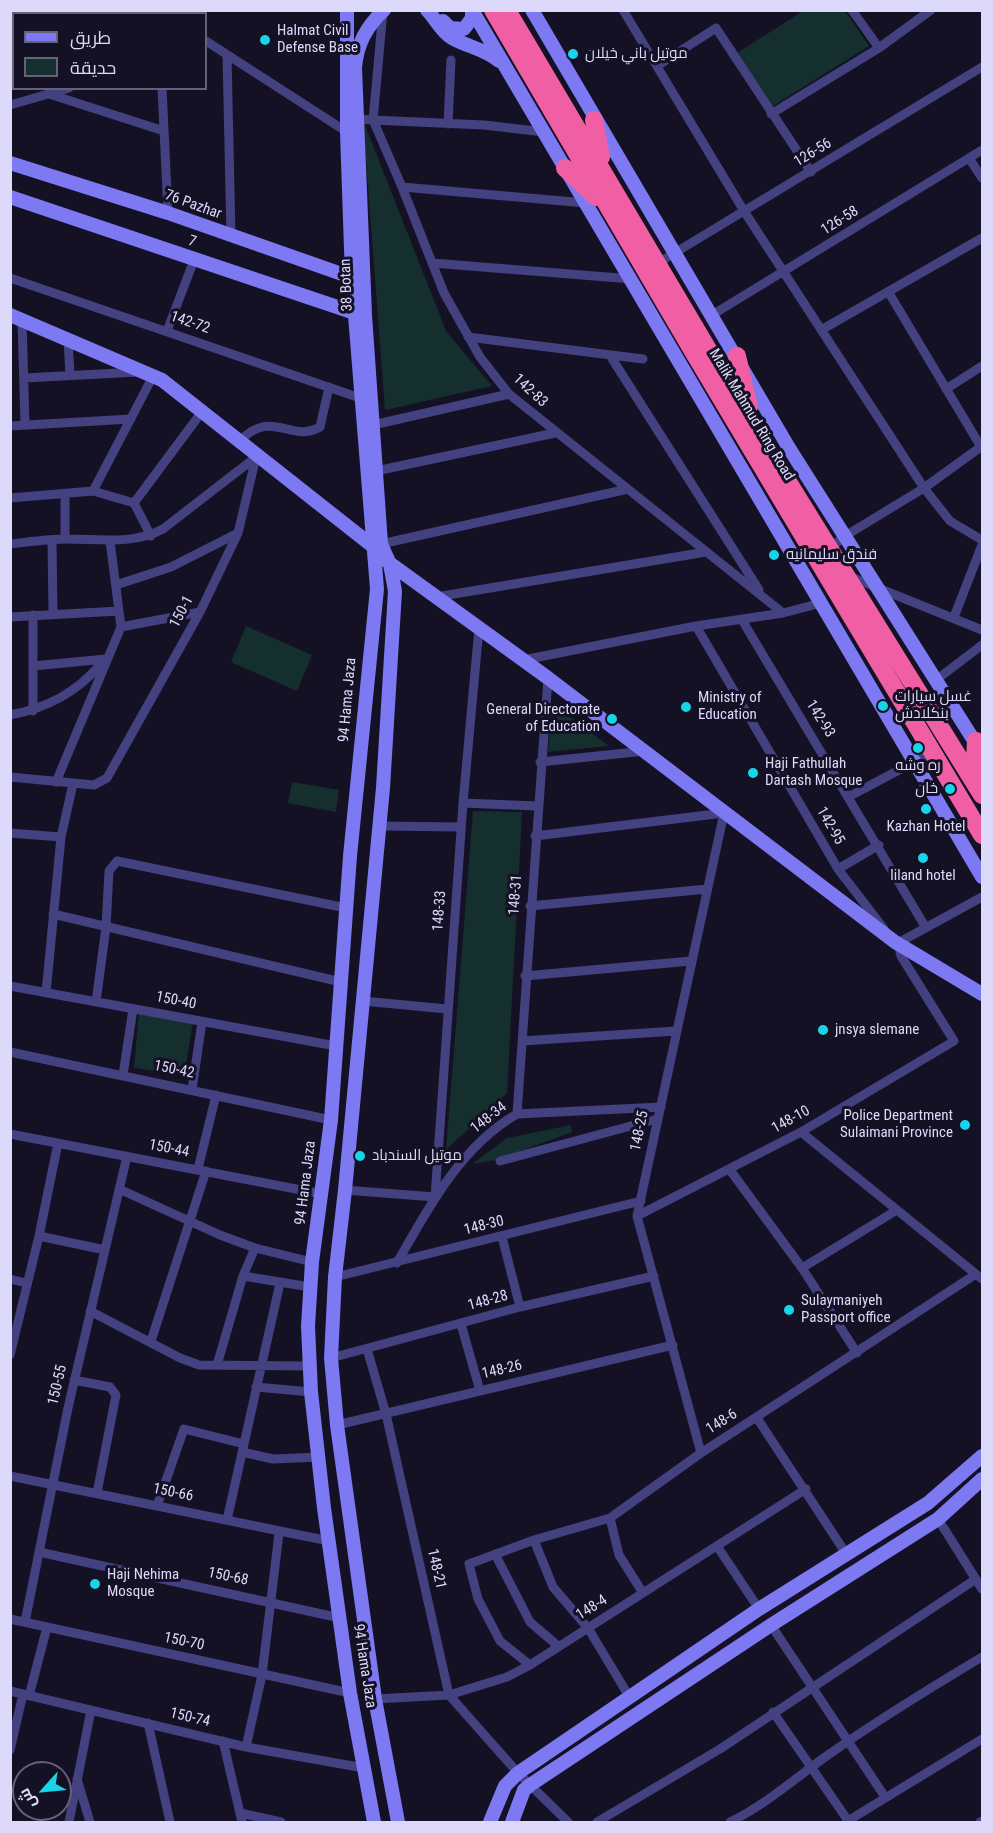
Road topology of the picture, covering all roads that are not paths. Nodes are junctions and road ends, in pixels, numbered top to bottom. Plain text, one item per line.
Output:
1 (347, 10) edge
2 (374, 10) edge
3 (427, 10) edge
4 (436, 10) edge
5 (493, 10) edge
6 (507, 10) edge
7 (532, 10) edge
8 (623, 10) edge
9 (852, 10) edge
10 (931, 10) edge
11 (383, 11) edge
12 (472, 11) edge
13 (207, 42) edge
14 (879, 48) junction
15 (227, 55) junction
16 (451, 60) dead end
17 (503, 64) junction
18 (657, 66) junction
19 (982, 67) edge
20 (346, 79) junction
21 (63, 90) edge
22 (162, 90) edge
23 (50, 94) junction
24 (10, 105) edge
25 (771, 114) junction
26 (357, 119) junction
27 (373, 120) junction
28 (594, 120) junction
29 (448, 123) junction
30 (164, 130) junction
31 (346, 132) junction
32 (544, 132) junction
33 (982, 150) edge
34 (969, 158) junction
35 (10, 163) edge
36 (565, 168) junction
37 (603, 168) junction
38 (811, 172) junction
39 (982, 178) edge
40 (402, 187) junction
41 (10, 197) edge
42 (586, 203) junction
43 (744, 211) junction
44 (612, 212) junction
45 (168, 213) junction
46 (231, 237) junction
47 (982, 238) edge
48 (674, 253) junction
49 (194, 260) junction
50 (432, 263) junction
51 (658, 263) junction
52 (785, 272) junction
53 (10, 278) edge
54 (632, 279) junction
55 (358, 280) junction
56 (889, 293) junction
57 (359, 314) junction
58 (712, 315) junction
59 (16, 318) edge
60 (821, 330) junction
61 (167, 331) junction
62 (468, 337) junction
63 (68, 340) junction
64 (737, 356) junction
65 (610, 357) junction
66 (686, 357) junction
67 (643, 359) dead end
68 (982, 366) edge
69 (147, 374) junction
70 (70, 375) junction
71 (24, 378) junction
72 (329, 387) junction
73 (946, 389) junction
74 (508, 394) junction
75 (360, 398) junction
76 (201, 413) junction
77 (131, 419) junction
78 (26, 425) junction
79 (373, 425) junction
80 (10, 426) edge
81 (754, 427) junction
82 (555, 433) junction
83 (238, 443) junction
84 (982, 447) edge
85 (256, 456) junction
86 (376, 471) junction
87 (924, 488) junction
88 (628, 489) junction
89 (93, 491) junction
90 (65, 494) junction
91 (10, 498) edge
92 (134, 503) junction
93 (238, 533) junction
94 (151, 536) junction
95 (844, 536) junction
96 (65, 539) junction
97 (52, 540) junction
98 (982, 540) edge
99 (110, 541) junction
100 (10, 544) edge
101 (376, 545) junction
102 (982, 545) edge
103 (830, 548) junction
104 (706, 552) junction
105 (390, 564) junction
106 (849, 577) junction
107 (116, 585) junction
108 (878, 588) junction
109 (436, 597) junction
110 (763, 597) junction
111 (821, 603) junction
112 (119, 611) junction
113 (200, 612) junction
114 (783, 613) junction
115 (33, 615) junction
116 (53, 615) junction
117 (10, 616) edge
118 (954, 617) junction
119 (742, 620) junction
120 (696, 626) junction
121 (121, 627) junction
122 (479, 628) junction
123 (982, 630) edge
124 (982, 645) edge
125 (106, 659) junction
126 (523, 660) junction
127 (33, 666) junction
128 (548, 678) junction
129 (936, 680) junction
130 (33, 711) junction
131 (10, 715) edge
132 (979, 748) edge
133 (645, 751) junction
134 (933, 752) junction
135 (540, 762) junction
136 (914, 762) junction
137 (10, 777) edge
138 (56, 782) junction
139 (73, 784) junction
140 (978, 788) edge
141 (850, 796) junction
142 (463, 803) junction
143 (537, 806) junction
144 (724, 813) junction
145 (379, 826) junction
146 (461, 827) junction
147 (10, 832) edge
148 (982, 835) edge
149 (535, 836) junction
150 (61, 837) junction
151 (879, 845) junction
152 (838, 869) junction
153 (982, 877) edge
154 (707, 889) junction
155 (982, 897) edge
156 (530, 906) junction
157 (346, 908) junction
158 (53, 914) junction
159 (106, 927) junction
160 (926, 928) junction
161 (897, 943) junction
162 (692, 961) junction
163 (525, 976) junction
164 (340, 981) junction
165 (10, 986) edge
166 (46, 993) junction
167 (982, 994) edge
168 (363, 1001) junction
169 (96, 1002) junction
170 (133, 1009) junction
171 (447, 1009) junction
172 (202, 1022) junction
173 (676, 1031) junction
174 (522, 1041) junction
175 (954, 1041) joint
176 (336, 1046) junction
177 (10, 1052) edge
178 (123, 1075) junction
179 (192, 1089) junction
180 (216, 1095) junction
181 (661, 1107) junction
182 (517, 1114) junction
183 (657, 1119) junction
184 (331, 1120) junction
185 (801, 1132) junction
186 (10, 1134) edge
187 (58, 1143) junction
188 (127, 1156) junction
189 (500, 1161) dead end
190 (202, 1170) junction
191 (730, 1170) junction
192 (119, 1189) junction
193 (345, 1190) junction
194 (322, 1194) junction
195 (435, 1197) junction
196 (640, 1202) junction
197 (897, 1210) junction
198 (637, 1216) junction
199 (191, 1223) junction
200 (39, 1236) junction
201 (502, 1237) junction
202 (255, 1248) junction
203 (105, 1250) junction
204 (312, 1262) junction
205 (397, 1263) junction
206 (802, 1268) junction
207 (243, 1276) junction
208 (654, 1276) junction
209 (979, 1276) edge
210 (335, 1277) junction
211 (10, 1279) edge
212 (26, 1283) junction
213 (280, 1283) junction
214 (310, 1287) junction
215 (520, 1307) junction
216 (90, 1311) junction
217 (461, 1324) junction
218 (308, 1326) junction
219 (332, 1328) junction
220 (151, 1341) junction
221 (673, 1345) junction
222 (367, 1349) junction
223 (857, 1353) junction
224 (10, 1355) edge
225 (331, 1358) junction
226 (217, 1365) junction
227 (261, 1365) junction
228 (310, 1366) junction
229 (74, 1380) junction
230 (256, 1387) junction
231 (480, 1391) junction
232 (311, 1392) junction
233 (386, 1414) junction
234 (757, 1418) junction
235 (337, 1425) junction
236 (243, 1448) junction
237 (701, 1453) junction
238 (982, 1456) edge
239 (319, 1457) junction
240 (10, 1476) edge
241 (982, 1479) edge
242 (52, 1484) junction
243 (806, 1489) junction
244 (97, 1493) junction
245 (157, 1506) junction
246 (610, 1518) junction
247 (938, 1519) junction
248 (227, 1520) junction
249 (279, 1533) junction
250 (534, 1540) junction
251 (329, 1541) junction
252 (717, 1546) junction
253 (39, 1552) junction
254 (495, 1554) junction
255 (847, 1555) junction
256 (976, 1579) junction
257 (982, 1589) edge
258 (644, 1593) junction
259 (270, 1601) junction
260 (759, 1609) junction
261 (340, 1618) junction
262 (10, 1619) edge
263 (25, 1622) junction
264 (771, 1625) junction
265 (47, 1627) junction
266 (588, 1628) junction
267 (558, 1646) junction
268 (982, 1657) edge
269 (530, 1665) junction
270 (262, 1675) junction
271 (811, 1686) junction
272 (10, 1691) edge
273 (350, 1693) junction
274 (26, 1695) junction
275 (449, 1695) junction
276 (630, 1698) junction
277 (375, 1699) junction
278 (91, 1710) junction
279 (773, 1712) junction
280 (148, 1723) junction
281 (982, 1739) edge
282 (850, 1740) junction
283 (223, 1741) junction
284 (246, 1747) junction
285 (10, 1750) edge
286 (364, 1768) junction
287 (811, 1768) junction
288 (518, 1773) junction
289 (77, 1777) junction
290 (530, 1785) junction
291 (885, 1797) junction
292 (393, 1798) junction
293 (370, 1801) junction
294 (241, 1818) edge
295 (563, 1820) edge
296 (69, 1822) edge
297 (90, 1822) edge
298 (170, 1822) edge
299 (280, 1822) edge
300 (374, 1822) edge
301 (398, 1822) edge
302 (490, 1822) edge
303 (512, 1822) edge
304 (597, 1822) edge
305 (730, 1822) edge
306 (847, 1822) edge

1 - 20 main road, 38 Botan
2 - 20 main road, 38 Botan
3 - 17 main road
4 - 12 main road
5 - 44 highway, Malik Mahmud Ring Road
6 - 37 highway, Malik Mahmud Ring Road
7 - 28 main road
8 - 18 street
9 - 14 street
10 - 14 street
11 - 26 main road, 38 Botan
11 - 27 street
12 - 17 main road
13 - 15 street
14 - 25 street
15 - 31 street
15 - 46 street
16 - 29 street
17 - 32 main road
18 - 25 street
18 - 43 street
19 - 38 street, 126-56
20 - 31 main road, 38 Botan
21 - 23 street
22 - 30 street
23 - 24 street
23 - 30 street
25 - 38 street
26 - 27 street
26 - 55 main road, 38 Botan
27 - 29 street
27 - 40 street, 142-83
28 - 37 highway
28 - 48 main road
29 - 32 street
30 - 45 street
31 - 55 main road, 38 Botan
32 - 36 main road
33 - 34 street, 126-58
34 - 39 street
34 - 52 street, 126-58
35 - 45 main road, 76 Pazhar
36 - 42 main road
36 - 44 highway
37 - 51 highway, Malik Mahmud Ring Road
38 - 43 street, 126-56
40 - 42 street
40 - 50 street, 142-83
41 - 49 main road, 7
42 - 54 main road
43 - 48 street, 126-56
43 - 52 street
44 - 66 highway, Malik Mahmud Ring Road
45 - 46 main road, 76 Pazhar
46 - 55 main road, 76 Pazhar
47 - 56 street
48 - 51 street, 126-56
48 - 58 main road
49 - 57 main road, 7
49 - 61 street
50 - 54 street
50 - 62 street, 142-83
51 - 81 highway, Malik Mahmud Ring Road
52 - 58 street, 126-58
52 - 60 street
53 - 61 street, 142-72
54 - 66 main road
55 - 57 main road, 38 Botan
56 - 60 street
56 - 73 street
57 - 75 main road, 38 Botan
57 - 79 main road, 38 Botan
58 - 64 main road
59 - 63 main road
59 - 71 street
60 - 87 street
61 - 72 street, 142-72
62 - 65 street
62 - 74 street, 142-83
63 - 69 main road
63 - 70 street
64 - 81 highway
64 - 95 main road
65 - 67 street
65 - 110 street
66 - 111 main road
66 - 134 highway, Malik Mahmud Ring Road
68 - 73 street
69 - 70 street
69 - 76 main road
69 - 77 street
70 - 71 street
71 - 78 street
72 - 75 street, 142-72
72 - 83 street
73 - 84 street
74 - 79 street
74 - 82 street, 142-83
75 - 101 main road, 38 Botan
76 - 83 main road
76 - 92 street
77 - 78 street
77 - 89 street
78 - 80 street
79 - 86 main road, 38 Botan
81 - 103 highway, Malik Mahmud Ring Road
82 - 86 street
82 - 88 street, 142-83
83 - 85 main road
84 - 87 street
85 - 93 street, 150-1
85 - 94 street
85 - 101 main road
86 - 101 main road, 38 Botan
87 - 95 street
87 - 98 street
88 - 101 street
88 - 104 street, 142-83
89 - 90 street
89 - 92 street
90 - 91 street
90 - 96 street
92 - 94 street
93 - 107 street
93 - 113 street, 150-1
94 - 99 street
95 - 103 street
95 - 108 main road
96 - 97 street
96 - 99 street
97 - 100 street
97 - 116 street
99 - 107 street
101 - 105 main road
101 - 157 main road, 94 Hama Jaza
102 - 118 street
103 - 106 highway, Malik Mahmud Ring Road
104 - 109 street
104 - 110 street, 142-83
105 - 109 main road
105 - 145 main road, 94 Hama Jaza
106 - 108 street
106 - 140 highway, Malik Mahmud Ring Road
107 - 112 street
108 - 118 street
108 - 129 main road
109 - 122 main road
110 - 114 street, 142-83
111 - 114 street
111 - 136 main road
112 - 116 street
112 - 121 street
113 - 121 street
113 - 139 street, 150-1
114 - 119 street
115 - 116 street
115 - 117 street
115 - 127 street
118 - 123 street
119 - 120 street
119 - 141 street, 142-93
120 - 126 street
120 - 152 street, 142-95
121 - 125 street
122 - 126 main road
122 - 142 street, 148-33
124 - 129 street
125 - 127 street
125 - 130 street
125 - 138 street
126 - 128 main road
127 - 130 street
128 - 133 main road
128 - 135 street, 148-31
129 - 132 main road
130 - 131 street
132 - 140 highway
133 - 135 street
133 - 144 main road
134 - 136 street
134 - 148 highway, Malik Mahmud Ring Road
135 - 143 street, 148-31
136 - 141 street
136 - 153 main road
137 - 138 street
138 - 139 street
139 - 150 street
141 - 151 street, 142-93
142 - 143 street
142 - 146 street, 148-33
143 - 149 street, 148-31
144 - 149 street
144 - 154 street, 148-25
144 - 161 main road
145 - 146 street
145 - 168 main road, 94 Hama Jaza
146 - 171 street, 148-33
147 - 150 street
149 - 156 street, 148-31
150 - 158 street
151 - 152 street
151 - 160 street, 142-93
152 - 161 street, 142-95
154 - 156 street
154 - 162 street, 148-25
155 - 160 street
156 - 163 street, 148-31
157 - 159 street
157 - 164 main road, 94 Hama Jaza
158 - 159 street
158 - 166 street
159 - 164 street
159 - 169 street
160 - 161 street
161 - 167 main road
161 - 175 street, 142-95
162 - 163 street
162 - 173 street, 148-25
163 - 174 street, 148-31
164 - 176 main road, 94 Hama Jaza
165 - 166 street, 150-40
166 - 169 street, 150-40
168 - 171 street
168 - 193 main road, 94 Hama Jaza
169 - 170 street, 150-40
170 - 172 street, 150-40
170 - 178 street
171 - 195 street, 148-33
172 - 176 street, 150-40
172 - 179 street
173 - 174 street
173 - 181 street, 148-25
174 - 182 street, 148-31
175 - 185 street, 148-10
176 - 184 main road, 94 Hama Jaza
177 - 178 street, 150-42
178 - 179 street, 150-42
179 - 180 street, 150-42
180 - 184 street, 150-42
180 - 190 street
181 - 182 street, 148-34
181 - 183 street, 148-25
182 - 195 street, 148-34
183 - 189 street
183 - 196 street, 148-25
184 - 194 main road, 94 Hama Jaza
185 - 191 street, 148-10
185 - 197 street
186 - 187 street, 150-44
187 - 188 street, 150-44
187 - 200 street
188 - 190 street, 150-44
188 - 192 street, 150-55
190 - 194 street, 150-44
190 - 199 street
191 - 198 street, 148-10
191 - 206 street
192 - 199 street
192 - 203 street, 150-55
193 - 195 street
193 - 210 main road, 94 Hama Jaza
194 - 204 main road, 94 Hama Jaza
195 - 205 street, 148-34
196 - 198 street, 148-25
196 - 201 street, 148-30
197 - 206 street
197 - 209 street
198 - 208 street, 148-25
199 - 202 street
199 - 220 street
200 - 203 street
200 - 212 street
201 - 205 street, 148-30
201 - 215 street
202 - 204 street
202 - 207 street
203 - 216 street, 150-55
204 - 214 main road, 94 Hama Jaza
205 - 210 street, 148-30
206 - 223 street
207 - 213 street
207 - 226 street
208 - 215 street, 148-28
208 - 221 street, 148-25
209 - 223 street, 148-6
210 - 219 main road, 94 Hama Jaza
211 - 212 street
212 - 224 street
213 - 214 street
213 - 227 street
214 - 218 main road, 94 Hama Jaza
215 - 217 street, 148-28
216 - 220 street
216 - 229 street, 150-55
217 - 222 street, 148-28
217 - 231 street
218 - 219 main road
218 - 228 main road, 94 Hama Jaza
219 - 225 main road, 94 Hama Jaza
220 - 226 street
221 - 231 street, 148-26
221 - 237 street, 148-25
222 - 225 street, 148-28
222 - 233 street, 148-21
223 - 234 street, 148-6
225 - 235 main road, 94 Hama Jaza
226 - 227 street
227 - 228 street
227 - 230 street
228 - 232 main road, 94 Hama Jaza
229 - 242 street, 150-55
229 - 244 street
230 - 232 street
230 - 236 street
231 - 233 street, 148-26
232 - 239 main road, 94 Hama Jaza
233 - 235 street, 148-26
233 - 275 street, 148-21
234 - 237 street, 148-6
234 - 243 street
235 - 277 main road, 94 Hama Jaza
236 - 239 street
236 - 245 street
236 - 248 street
237 - 246 street, 148-6
238 - 255 main road
239 - 251 main road, 94 Hama Jaza
240 - 242 street, 150-66
241 - 247 main road
242 - 244 street, 150-66
242 - 253 street, 150-55
243 - 252 street, 148-4
243 - 255 street
244 - 245 street, 150-66
245 - 248 street, 150-66
246 - 250 street, 148-6
246 - 258 street
247 - 256 street
247 - 264 main road
248 - 249 street, 150-66
249 - 251 street, 150-66
249 - 259 street
250 - 254 street, 148-6
250 - 266 street
251 - 261 main road, 94 Hama Jaza
252 - 258 street, 148-4
252 - 260 street
253 - 259 street, 150-68
253 - 263 street, 150-55
254 - 267 street
254 - 269 street, 148-6
255 - 260 main road
256 - 257 street
256 - 271 street
258 - 266 street, 148-4
259 - 261 street, 150-68
259 - 270 street
260 - 276 main road
261 - 273 main road, 94 Hama Jaza
262 - 263 street, 150-70
263 - 265 street, 150-70
264 - 271 street
264 - 290 main road
265 - 270 street, 150-70
265 - 274 street
266 - 267 street, 148-4
266 - 276 street
267 - 269 street, 148-4
268 - 282 street
269 - 275 street, 148-4
270 - 273 street, 150-70
270 - 284 street
271 - 279 street
271 - 282 street
272 - 274 street, 150-74
273 - 286 main road, 94 Hama Jaza
274 - 278 street, 150-74
274 - 285 street
275 - 277 street, 148-4
275 - 288 street, 148-21
276 - 288 main road
277 - 292 main road, 94 Hama Jaza
278 - 280 street, 150-74
278 - 289 street
279 - 287 street
279 - 304 street
280 - 283 street, 150-74
280 - 298 street
281 - 291 street
282 - 287 street
282 - 291 street
283 - 284 street, 150-74
283 - 294 street
284 - 286 street, 150-74
286 - 293 main road, 94 Hama Jaza
287 - 305 street
287 - 306 street
288 - 290 street, 148-21
288 - 302 main road
289 - 296 street
289 - 297 street
290 - 295 street, 148-21
290 - 303 main road
291 - 306 street
292 - 293 main road
292 - 301 main road, 94 Hama Jaza
293 - 300 main road, 94 Hama Jaza
294 - 299 street

